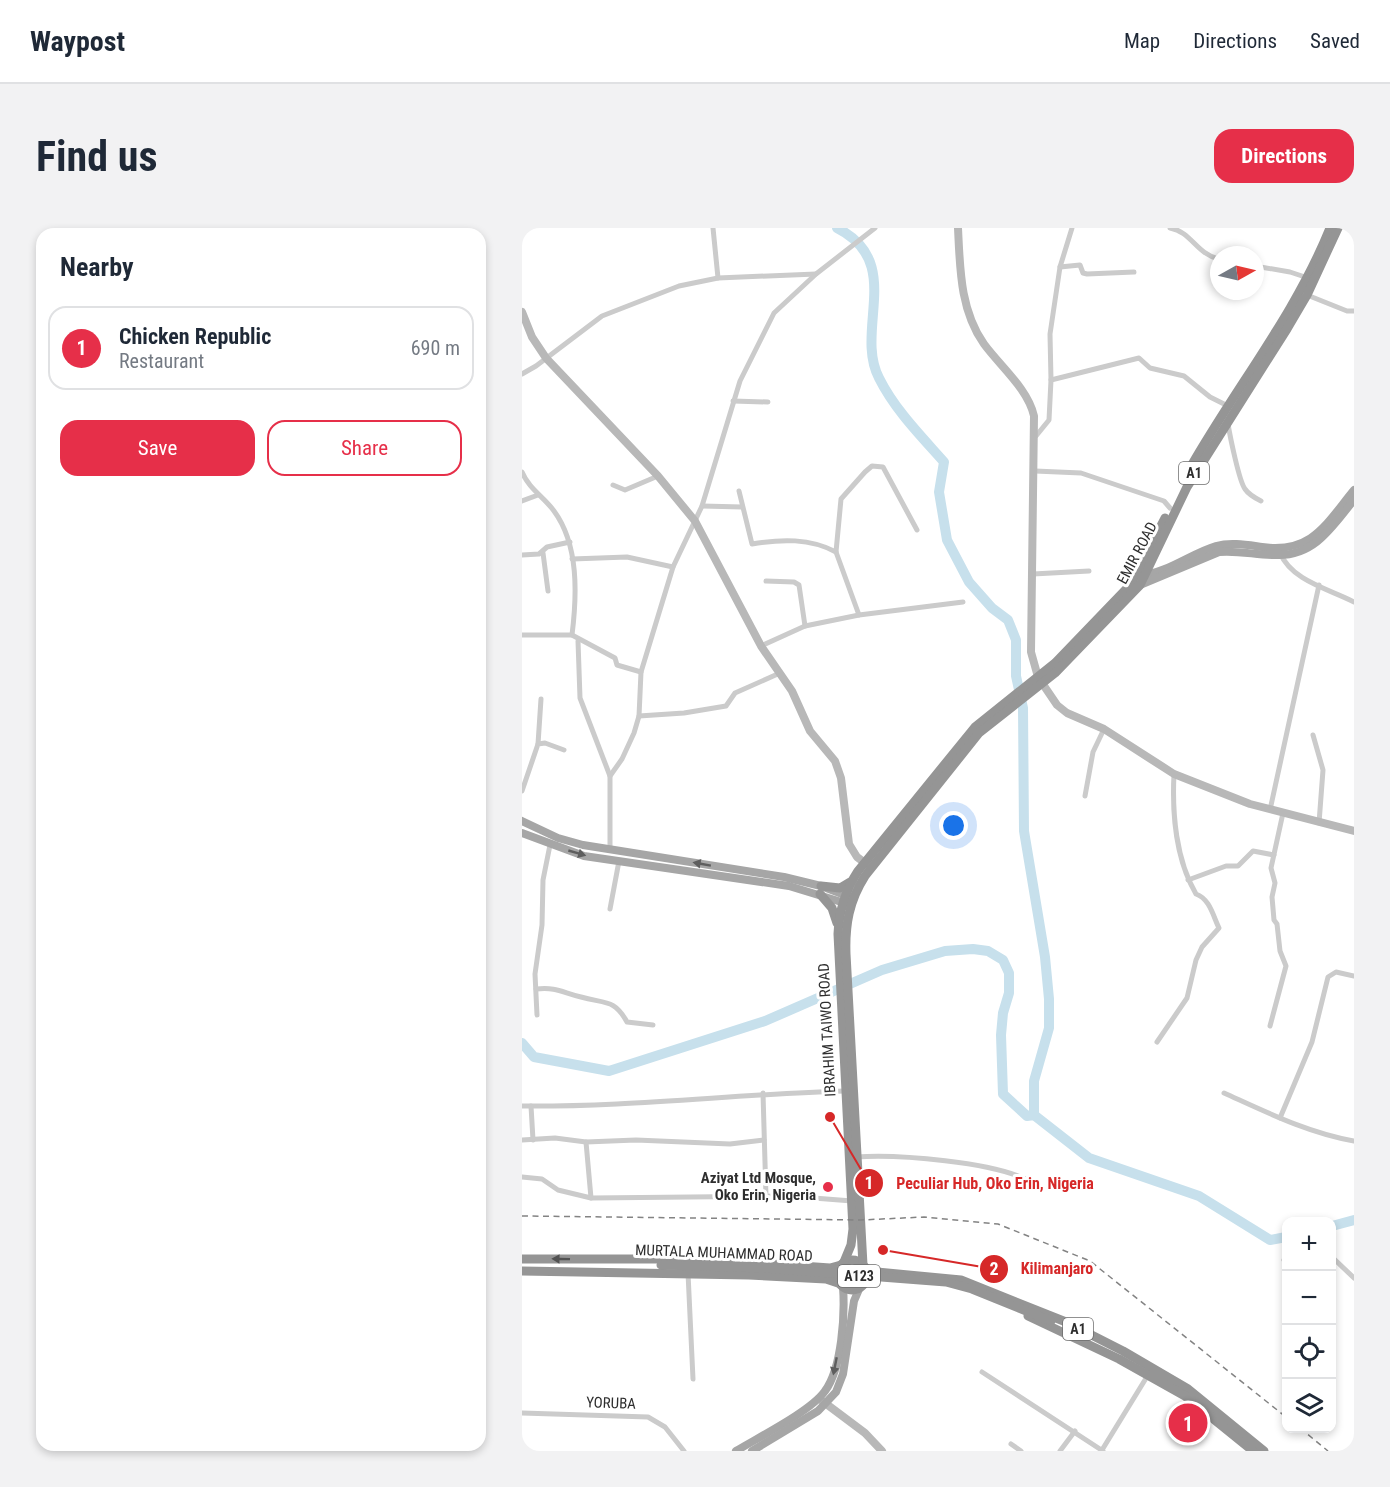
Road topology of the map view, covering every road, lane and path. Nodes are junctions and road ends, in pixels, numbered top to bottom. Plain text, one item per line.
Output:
1 (712, 228) edge
2 (875, 228) edge
3 (958, 228) edge
4 (1071, 228) edge
5 (1170, 228) edge
6 (1330, 228) edge
7 (1338, 228) edge
8 (1210, 254) edge
9 (1060, 267) junction
10 (1264, 268) edge
11 (1134, 272) dead end
12 (816, 274) junction
13 (718, 278) junction
14 (1308, 278) junction
15 (1307, 295) junction
16 (1354, 311) edge
17 (522, 312) edge
18 (546, 358) junction
19 (522, 374) edge
20 (1051, 380) junction
21 (733, 401) junction
22 (768, 402) dead end
23 (1228, 406) junction
24 (1228, 419) junction
25 (1036, 436) junction
26 (1035, 471) junction
27 (522, 472) edge
28 (658, 476) junction
29 (613, 485) dead end
30 (1354, 490) edge
31 (739, 491) dead end
32 (538, 495) junction
33 (1354, 500) edge
34 (522, 501) edge
35 (1261, 501) dead end
36 (702, 506) junction
37 (742, 507) junction
38 (1170, 508) junction
39 (695, 521) junction
40 (917, 530) dead end
41 (570, 542) junction
42 (836, 552) junction
43 (1280, 552) junction
44 (543, 553) junction
45 (522, 555) edge
46 (573, 559) junction
47 (673, 567) junction
48 (1089, 571) dead end
49 (1033, 574) junction
50 (1142, 575) junction
51 (766, 581) dead end
52 (1136, 585) junction
53 (1319, 585) junction
54 (548, 591) dead end
55 (963, 602) dead end
56 (1354, 602) edge
57 (859, 615) junction
58 (805, 627) junction
59 (522, 634) edge
60 (572, 636) junction
61 (578, 641) junction
62 (761, 646) junction
63 (641, 672) junction
64 (780, 674) junction
65 (1040, 681) junction
66 (541, 699) dead end
67 (639, 716) junction
68 (1104, 729) junction
69 (1313, 735) dead end
70 (538, 744) junction
71 (564, 750) dead end
72 (1174, 774) junction
73 (610, 776) junction
74 (522, 791) edge
75 (1085, 796) dead end
76 (1270, 810) junction
77 (1283, 813) junction
78 (522, 821) edge
79 (1318, 823) junction
80 (1354, 831) edge
81 (522, 833) edge
82 (550, 845) junction
83 (610, 849) junction
84 (1274, 855) junction
85 (618, 861) junction
86 (868, 866) junction
87 (854, 878) junction
88 (1188, 880) junction
89 (821, 890) junction
90 (848, 900) junction
91 (610, 909) dead end
92 (838, 928) junction
93 (842, 954) junction
94 (1354, 976) edge
95 (536, 989) junction
96 (845, 994) junction
97 (537, 1015) dead end
98 (653, 1025) dead end
99 (1270, 1026) dead end
100 (1157, 1042) dead end
101 (845, 1091) junction
102 (763, 1093) junction
103 (1224, 1093) dead end
104 (522, 1106) edge
105 (531, 1106) junction
106 (1280, 1118) junction
107 (522, 1140) edge
108 (533, 1140) junction
109 (764, 1140) junction
110 (586, 1142) junction
111 (1354, 1142) edge
112 (856, 1157) junction
113 (522, 1177) edge
114 (1029, 1181) dead end
115 (766, 1197) junction
116 (591, 1198) junction
117 (852, 1201) junction
118 (522, 1258) edge
119 (599, 1260) junction
120 (1336, 1261) edge
121 (842, 1264) junction
122 (661, 1267) junction
123 (864, 1267) junction
124 (522, 1271) edge
125 (599, 1272) junction
126 (688, 1273) junction
127 (1354, 1278) edge
128 (862, 1285) junction
129 (842, 1286) junction
130 (1121, 1355) junction
131 (982, 1372) dead end
132 (1148, 1375) junction
133 (693, 1379) dead end
134 (822, 1402) junction
135 (522, 1413) edge
136 (1075, 1431) junction
137 (1011, 1444) dead end
138 (1103, 1450) edge
139 (684, 1451) edge
140 (736, 1451) edge
141 (752, 1451) edge
142 (882, 1451) edge
143 (1021, 1451) edge
144 (1060, 1451) edge
145 (1253, 1451) edge
146 (1264, 1451) edge

1 - 13 street
2 - 12 street
3 - 25 street
4 - 9 street
5 - 8 street
6 - 14 highway, EMIR ROAD / A1
7 - 15 highway, EMIR ROAD / A1
9 - 11 street
9 - 20 street
10 - 14 street
12 - 13 street
12 - 21 street
13 - 18 street
14 - 23 highway, EMIR ROAD / A1
15 - 16 street
15 - 24 highway, EMIR ROAD / A1
17 - 18 street
18 - 19 street
18 - 28 street
20 - 23 street
20 - 25 street
21 - 22 street
21 - 36 street
23 - 38 highway, EMIR ROAD / A1
24 - 35 street
24 - 50 highway, EMIR ROAD / A1
25 - 26 street
26 - 38 street
26 - 49 street
27 - 32 street
28 - 29 street
28 - 39 street
30 - 43 main road
31 - 37 street
32 - 34 street
32 - 41 street
33 - 43 main road
36 - 37 street
36 - 39 street
37 - 42 street
38 - 50 highway, EMIR ROAD / A1
39 - 47 street
39 - 62 street
40 - 42 street
41 - 44 street
41 - 46 street
42 - 57 street
43 - 50 main road
43 - 52 main road
43 - 53 street
44 - 45 street
44 - 54 street
46 - 47 street
46 - 60 street
47 - 63 street
48 - 49 street
49 - 65 street
50 - 52 highway, EMIR ROAD / A1
51 - 58 street
52 - 65 highway, EMIR ROAD / A1
53 - 56 street
53 - 76 street
55 - 57 street
57 - 58 street
58 - 62 street
59 - 60 street
60 - 61 street
61 - 63 street
61 - 73 street
62 - 64 street
63 - 67 street
64 - 67 street
64 - 86 street
65 - 68 street
65 - 86 highway, EMIR ROAD / A1
66 - 70 street
67 - 73 street
68 - 72 street
68 - 75 street
69 - 79 street
70 - 71 street
70 - 74 street
72 - 76 street
72 - 88 street
73 - 83 street
76 - 77 street
77 - 79 street
77 - 84 street
78 - 83 main road
79 - 80 street
81 - 82 main road
82 -> 85 main road
82 - 95 street
89 -> 83 main road
84 - 88 street
84 - 99 street
85 - 89 main road
85 - 91 street
86 - 87 highway, EMIR ROAD / A1
86 - 90 highway, EMIR ROAD / A1
87 - 89 highway
87 - 90 highway, EMIR ROAD / A1
88 - 100 street
89 - 90 main road
89 - 92 highway
90 - 92 highway, IBRAHIM TAIWO ROAD / A1
90 - 93 highway, IBRAHIM TAIWO ROAD / A1
92 - 93 highway, IBRAHIM TAIWO ROAD / A1
93 - 96 highway, IBRAHIM TAIWO ROAD / A1
94 - 106 street
95 - 97 street
95 - 98 street
96 - 101 highway, IBRAHIM TAIWO ROAD / A1
96 - 112 highway, IBRAHIM TAIWO ROAD / A1
101 - 102 street
101 - 117 highway, IBRAHIM TAIWO ROAD / A1
102 - 105 street
102 - 109 street
103 - 106 street
104 - 105 street
105 - 108 street
106 - 111 street
107 - 108 street
108 - 110 street
109 - 110 street
109 - 115 street
110 - 116 street
112 - 114 street
112 - 123 highway, IBRAHIM TAIWO ROAD / A1
113 - 116 street
115 - 116 street
115 - 117 street
117 - 121 highway, IBRAHIM TAIWO ROAD / A1
119 -> 118 highway, MURTALA MUHAMMAD ROAD / A123
119 - 121 highway, MURTALA MUHAMMAD ROAD / A123
119 - 122 highway, MURTALA MUHAMMAD ROAD / A123
120 - 127 street
121 - 123 highway, A1
121 - 129 highway, A1
122 - 125 highway, MURTALA MUHAMMAD ROAD / A123
122 - 130 highway, MURTALA MUHAMMAD ROAD / A123, bridge
123 - 128 highway, A1
123 - 130 highway, A1
124 - 125 highway, MURTALA MUHAMMAD ROAD / A123
125 - 126 highway, MURTALA MUHAMMAD ROAD / A123
126 - 129 highway, MURTALA MUHAMMAD ROAD / A123
126 - 133 street
128 - 129 highway, A1
128 - 130 highway, A1
128 - 134 main road
129 -> 134 main road
130 - 132 highway, A1
130 - 146 highway, A1
131 - 136 street
132 - 138 street
132 - 145 highway, A1
134 - 140 main road
134 - 141 main road
134 - 142 street
135 - 139 street, YORUBA
136 - 138 street
136 - 144 street
137 - 143 street

